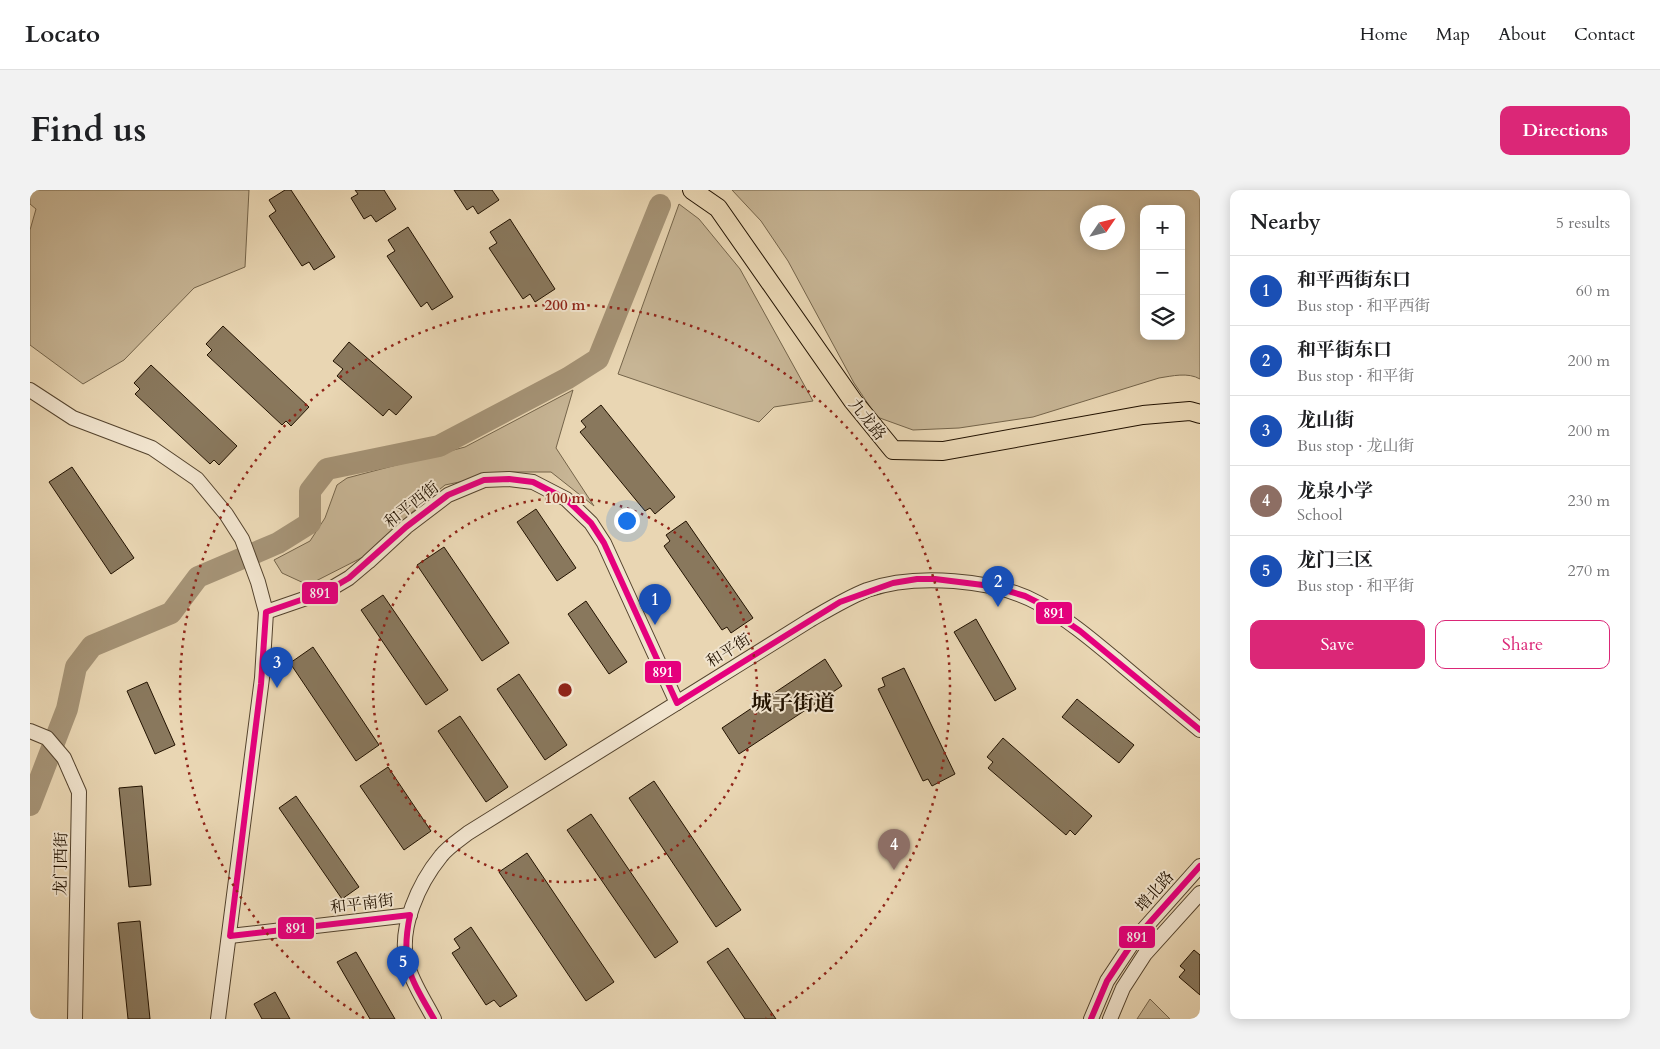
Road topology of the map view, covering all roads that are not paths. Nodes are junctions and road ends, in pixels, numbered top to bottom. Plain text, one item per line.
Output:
1 (692, 190) edge
2 (30, 390) edge
3 (1200, 414) edge
4 (266, 612) junction
5 (677, 703) junction
6 (1200, 730) edge
7 (30, 732) edge
8 (1200, 866) edge
9 (1200, 893) edge
10 (410, 915) junction
11 (230, 936) junction
12 (75, 1019) edge
13 (218, 1019) edge
14 (434, 1019) edge
15 (1091, 1019) edge
16 (1110, 1019) edge

1 - 3 main road, 九龙路
2 - 4 street
4 - 5 street, 和平西街
4 - 11 street
5 - 6 street, 和平街
5 - 10 street, 和平街
7 - 12 street, 龙门西街
8 - 15 street, 增北路
9 - 16 street
10 - 11 street, 和平南街
10 - 14 street, 和平街
11 - 13 street

